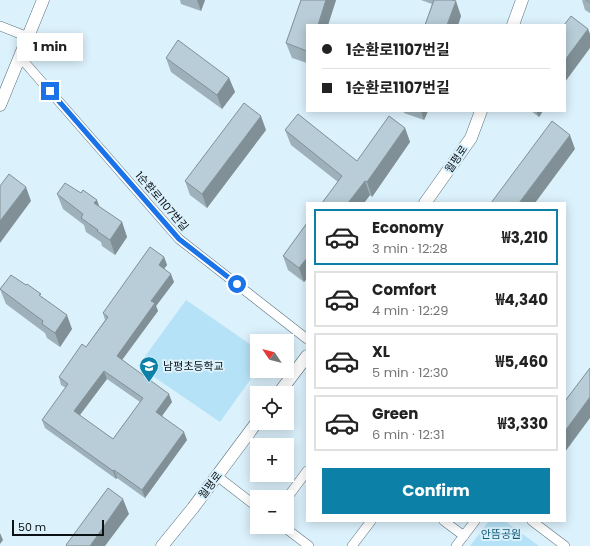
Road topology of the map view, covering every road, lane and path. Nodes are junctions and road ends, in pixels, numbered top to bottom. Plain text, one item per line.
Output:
1 (43, 0) edge
2 (522, 0) edge
3 (513, 24) edge
4 (0, 26) edge
5 (28, 37) junction
6 (20, 57) junction
7 (0, 105) edge
8 (481, 112) edge
9 (426, 202) edge
10 (306, 338) edge
11 (306, 357) edge
12 (284, 386) edge
13 (251, 430) edge
14 (306, 472) edge
15 (217, 476) junction
16 (293, 490) edge
17 (250, 502) edge
18 (370, 522) edge
19 (445, 522) edge
20 (474, 522) edge
21 (533, 522) edge
22 (293, 534) edge
23 (464, 536) junction
24 (162, 546) edge
25 (309, 546) edge
26 (352, 546) edge
27 (456, 546) edge
28 (565, 546) edge

1 - 5 street
2 - 3 street
4 - 5 street
5 - 6 street
6 - 7 street
6 - 10 street, 1순환로1107번길
8 - 9 street, 월평로
11 - 12 street
13 - 15 street, 월평로
14 - 16 street
15 - 17 street
15 - 24 street, 월평로
18 - 26 street
19 - 23 street
20 - 23 street
21 - 28 street
22 - 25 street
23 - 27 street

